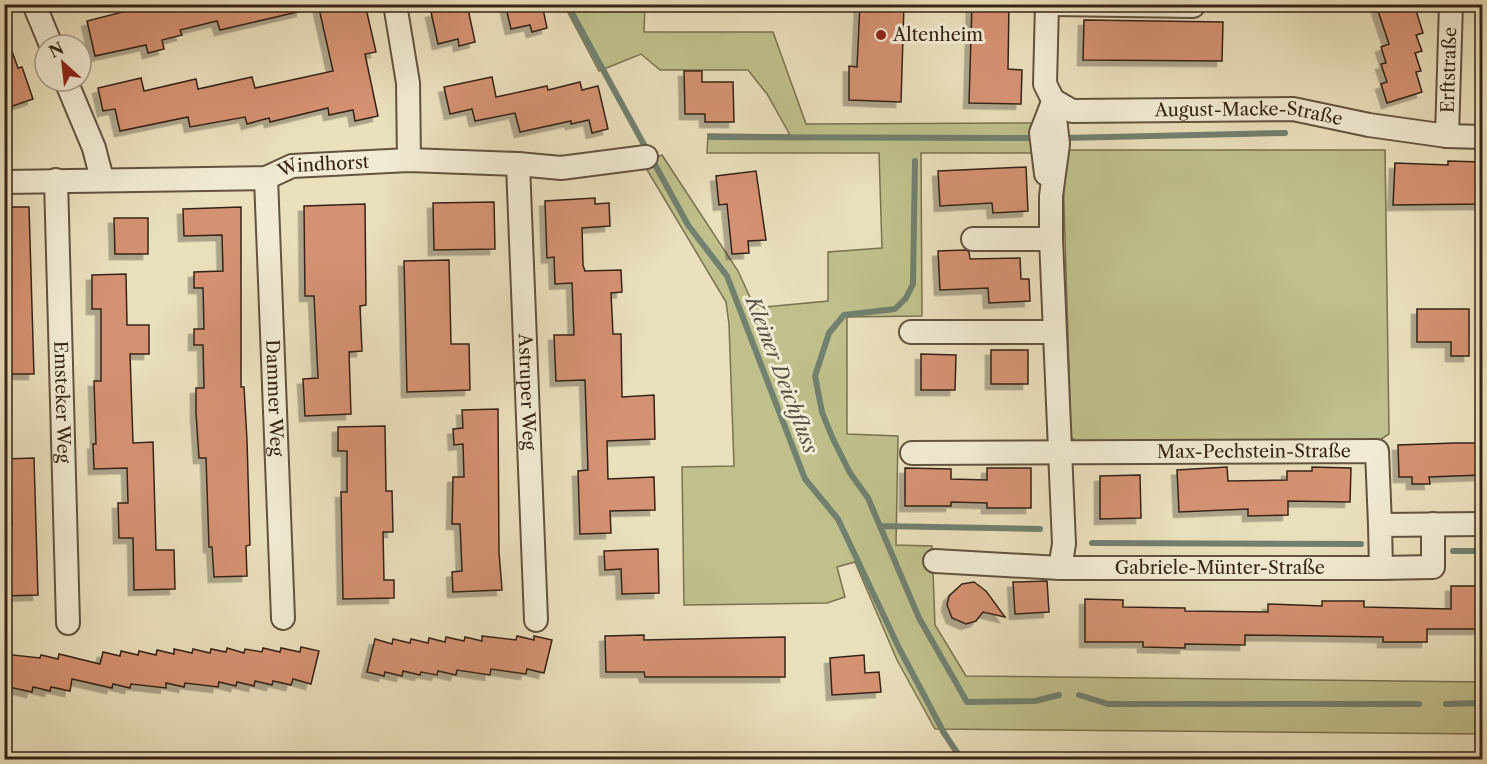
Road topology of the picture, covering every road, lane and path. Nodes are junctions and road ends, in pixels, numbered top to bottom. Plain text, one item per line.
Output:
1 (34, 4) edge
2 (395, 4) edge
3 (1047, 4) edge
4 (1054, 4) edge
5 (1451, 4) edge
6 (1193, 6) dead end
7 (46, 33) edge
8 (71, 93) edge
9 (1053, 100) junction
10 (1447, 136) junction
11 (1482, 137) edge
12 (646, 157) dead end
13 (409, 160) junction
14 (518, 164) junction
15 (266, 178) junction
16 (102, 179) junction
17 (56, 180) junction
18 (4, 182) edge
19 (1051, 238) junction
20 (973, 239) dead end
21 (911, 332) dead end
22 (1054, 332) junction
23 (1058, 452) junction
24 (912, 453) dead end
25 (1433, 524) junction
26 (1482, 524) edge
27 (1380, 525) junction
28 (935, 561) dead end
29 (1060, 568) junction
30 (1381, 568) junction
31 (283, 618) dead end
32 (536, 620) dead end
33 (68, 623) dead end

1 - 7 street
2 - 13 street
3 - 9 street
4 - 6 street
5 - 10 street, Erftstraße
8 - 16 street
9 - 10 street, August-Macke-Straße
9 - 19 street
10 - 11 street, August-Macke-Straße
12 - 14 street, Windhorst
13 - 14 street, Windhorst
13 - 15 street, Windhorst
14 - 32 street, Astruper Weg
15 - 16 street, Windhorst
15 - 31 street, Dammer Weg
16 - 17 street, Windhorst
17 - 18 street, Windhorst
17 - 33 street, Emsteker Weg
19 - 20 street
19 - 22 street
21 - 22 street
22 - 23 street
23 - 24 street
23 - 27 street, Max-Pechstein-Straße
23 - 29 street
25 - 26 street
25 - 27 street
25 - 30 street, Gabriele-Münter-Straße
27 - 30 street
28 - 29 street, Gabriele-Münter-Straße
29 - 30 street, Gabriele-Münter-Straße

